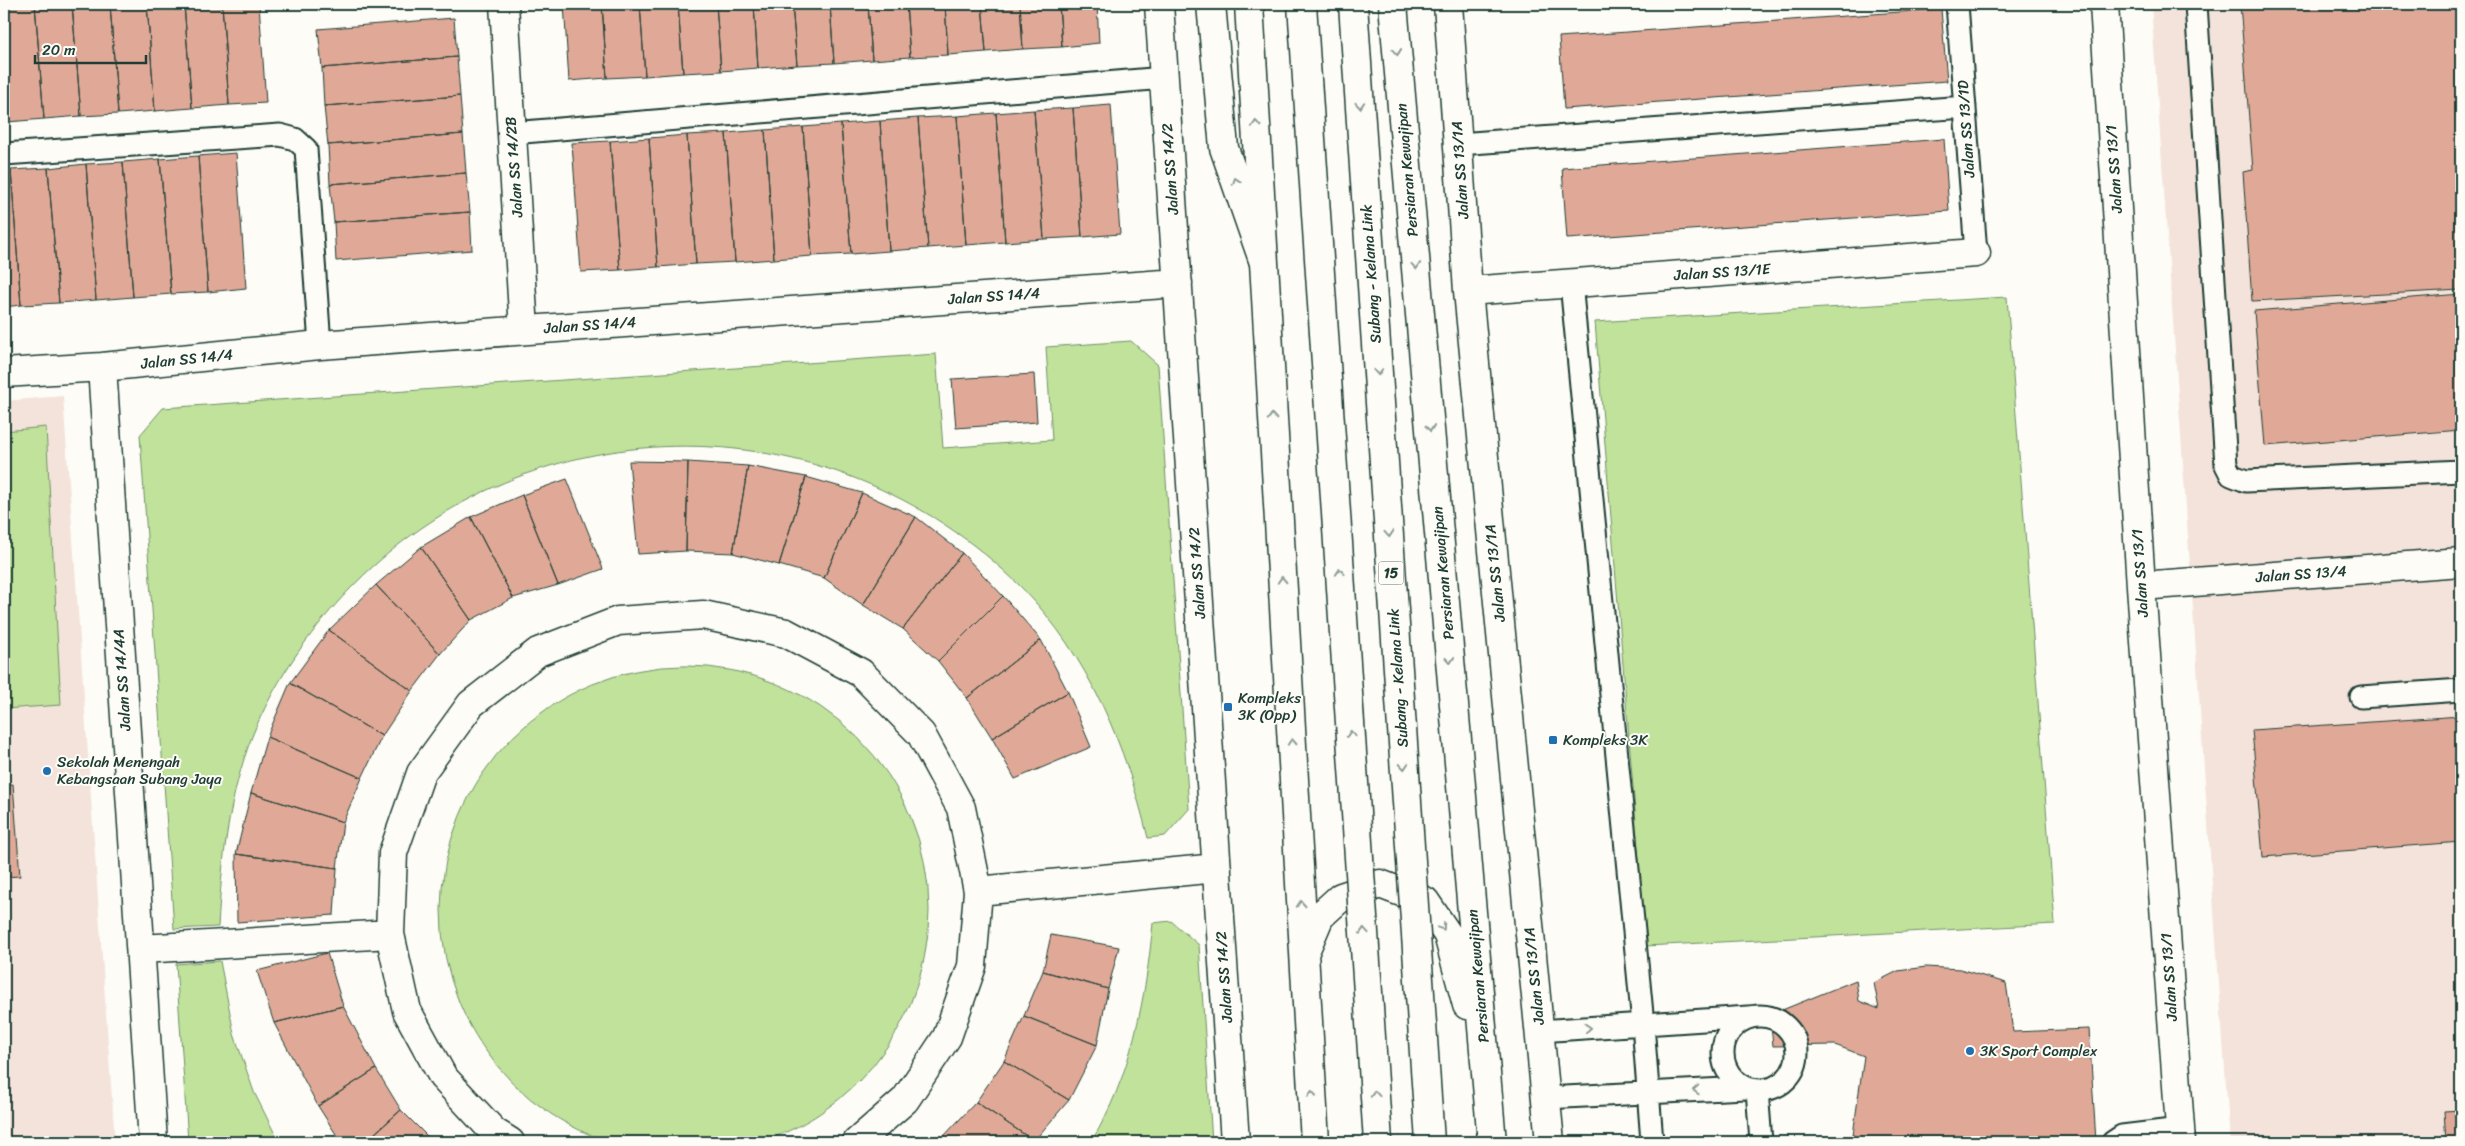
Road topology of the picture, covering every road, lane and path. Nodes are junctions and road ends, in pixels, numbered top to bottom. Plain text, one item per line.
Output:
1 (504, 4) edge
2 (1159, 4) edge
3 (1211, 4) edge
4 (1249, 4) edge
5 (1302, 4) edge
6 (1353, 4) edge
7 (1393, 4) edge
8 (1448, 4) edge
9 (1957, 4) edge
10 (2104, 4) edge
11 (2196, 4) edge
12 (1164, 78) junction
13 (1965, 107) junction
14 (512, 133) junction
15 (1458, 144) junction
16 (4, 154) edge
17 (1976, 253) joint
18 (1263, 260) junction
19 (1178, 283) junction
20 (1571, 283) junction
21 (1468, 291) junction
22 (524, 330) junction
23 (320, 345) junction
24 (102, 367) junction
25 (4, 374) edge
26 (2461, 471) edge
27 (2461, 562) edge
28 (2141, 586) junction
29 (2461, 690) edge
30 (2361, 697) dead end
31 (1217, 868) junction
32 (978, 891) junction
33 (390, 934) junction
34 (141, 949) junction
35 (1304, 953) junction
36 (1752, 1017) junction
37 (1643, 1024) junction
38 (1539, 1031) junction
39 (1751, 1089) junction
40 (1649, 1093) junction
41 (1545, 1098) junction
42 (1489, 1103) junction
43 (2181, 1136) edge
44 (153, 1142) edge
45 (510, 1142) edge
46 (857, 1142) edge
47 (1235, 1142) edge
48 (1315, 1142) edge
49 (1378, 1142) edge
50 (1430, 1142) edge
51 (1492, 1142) edge
52 (1550, 1142) edge
53 (1652, 1142) edge
54 (1761, 1142) edge
55 (2113, 1142) edge

1 - 14 main road, Jalan SS 14/2B
2 - 12 main road, Jalan SS 14/2
18 -> 3 main road
18 -> 4 main road
49 -> 5 main road, bridge
6 -> 50 main road, Subang - Kelana Link / 15, bridge
7 -> 42 main road, Persiaran Kewajipan
8 - 15 main road, Jalan SS 13/1A
9 - 13 lane, Jalan SS 13/1D
10 - 28 main road, Jalan SS 13/1
11 - 26 lane
12 - 14 lane
12 - 19 main road, Jalan SS 14/2
13 - 15 lane
13 - 17 lane, Jalan SS 13/1D
14 - 22 main road, Jalan SS 14/2B
15 - 21 main road, Jalan SS 13/1A
16 - 23 lane
17 - 20 main road, Jalan SS 13/1E
35 -> 18 main road
19 - 22 main road, Jalan SS 14/4
19 - 31 main road, Jalan SS 14/2
20 - 21 main road, Jalan SS 13/1E
20 - 37 lane
21 - 38 main road, Jalan SS 13/1A
22 - 23 main road, Jalan SS 14/4
23 - 24 main road, Jalan SS 14/4
24 - 25 main road, Jalan SS 14/4
24 - 34 main road, Jalan SS 14/4A
27 - 28 main road, Jalan SS 13/4
28 - 43 main road, Jalan SS 13/1
29 - 30 lane
31 - 32 main road
31 - 47 main road, Jalan SS 14/2
32 - 33 main road
32 - 46 main road
33 - 34 main road
33 - 45 main road
34 - 44 main road, Jalan SS 14/4A
35 -> 42 main road
48 -> 35 main road
36 - 37 lane
36 - 39 lane
36 - 39 lane
38 -> 37 lane
37 - 40 lane
38 - 41 main road, Jalan SS 13/1A
39 -> 40 lane
39 - 54 lane
40 - 41 lane
40 - 53 lane
41 - 52 main road, Jalan SS 13/1A
42 - 51 main road, Persiaran Kewajipan
43 - 55 lane

